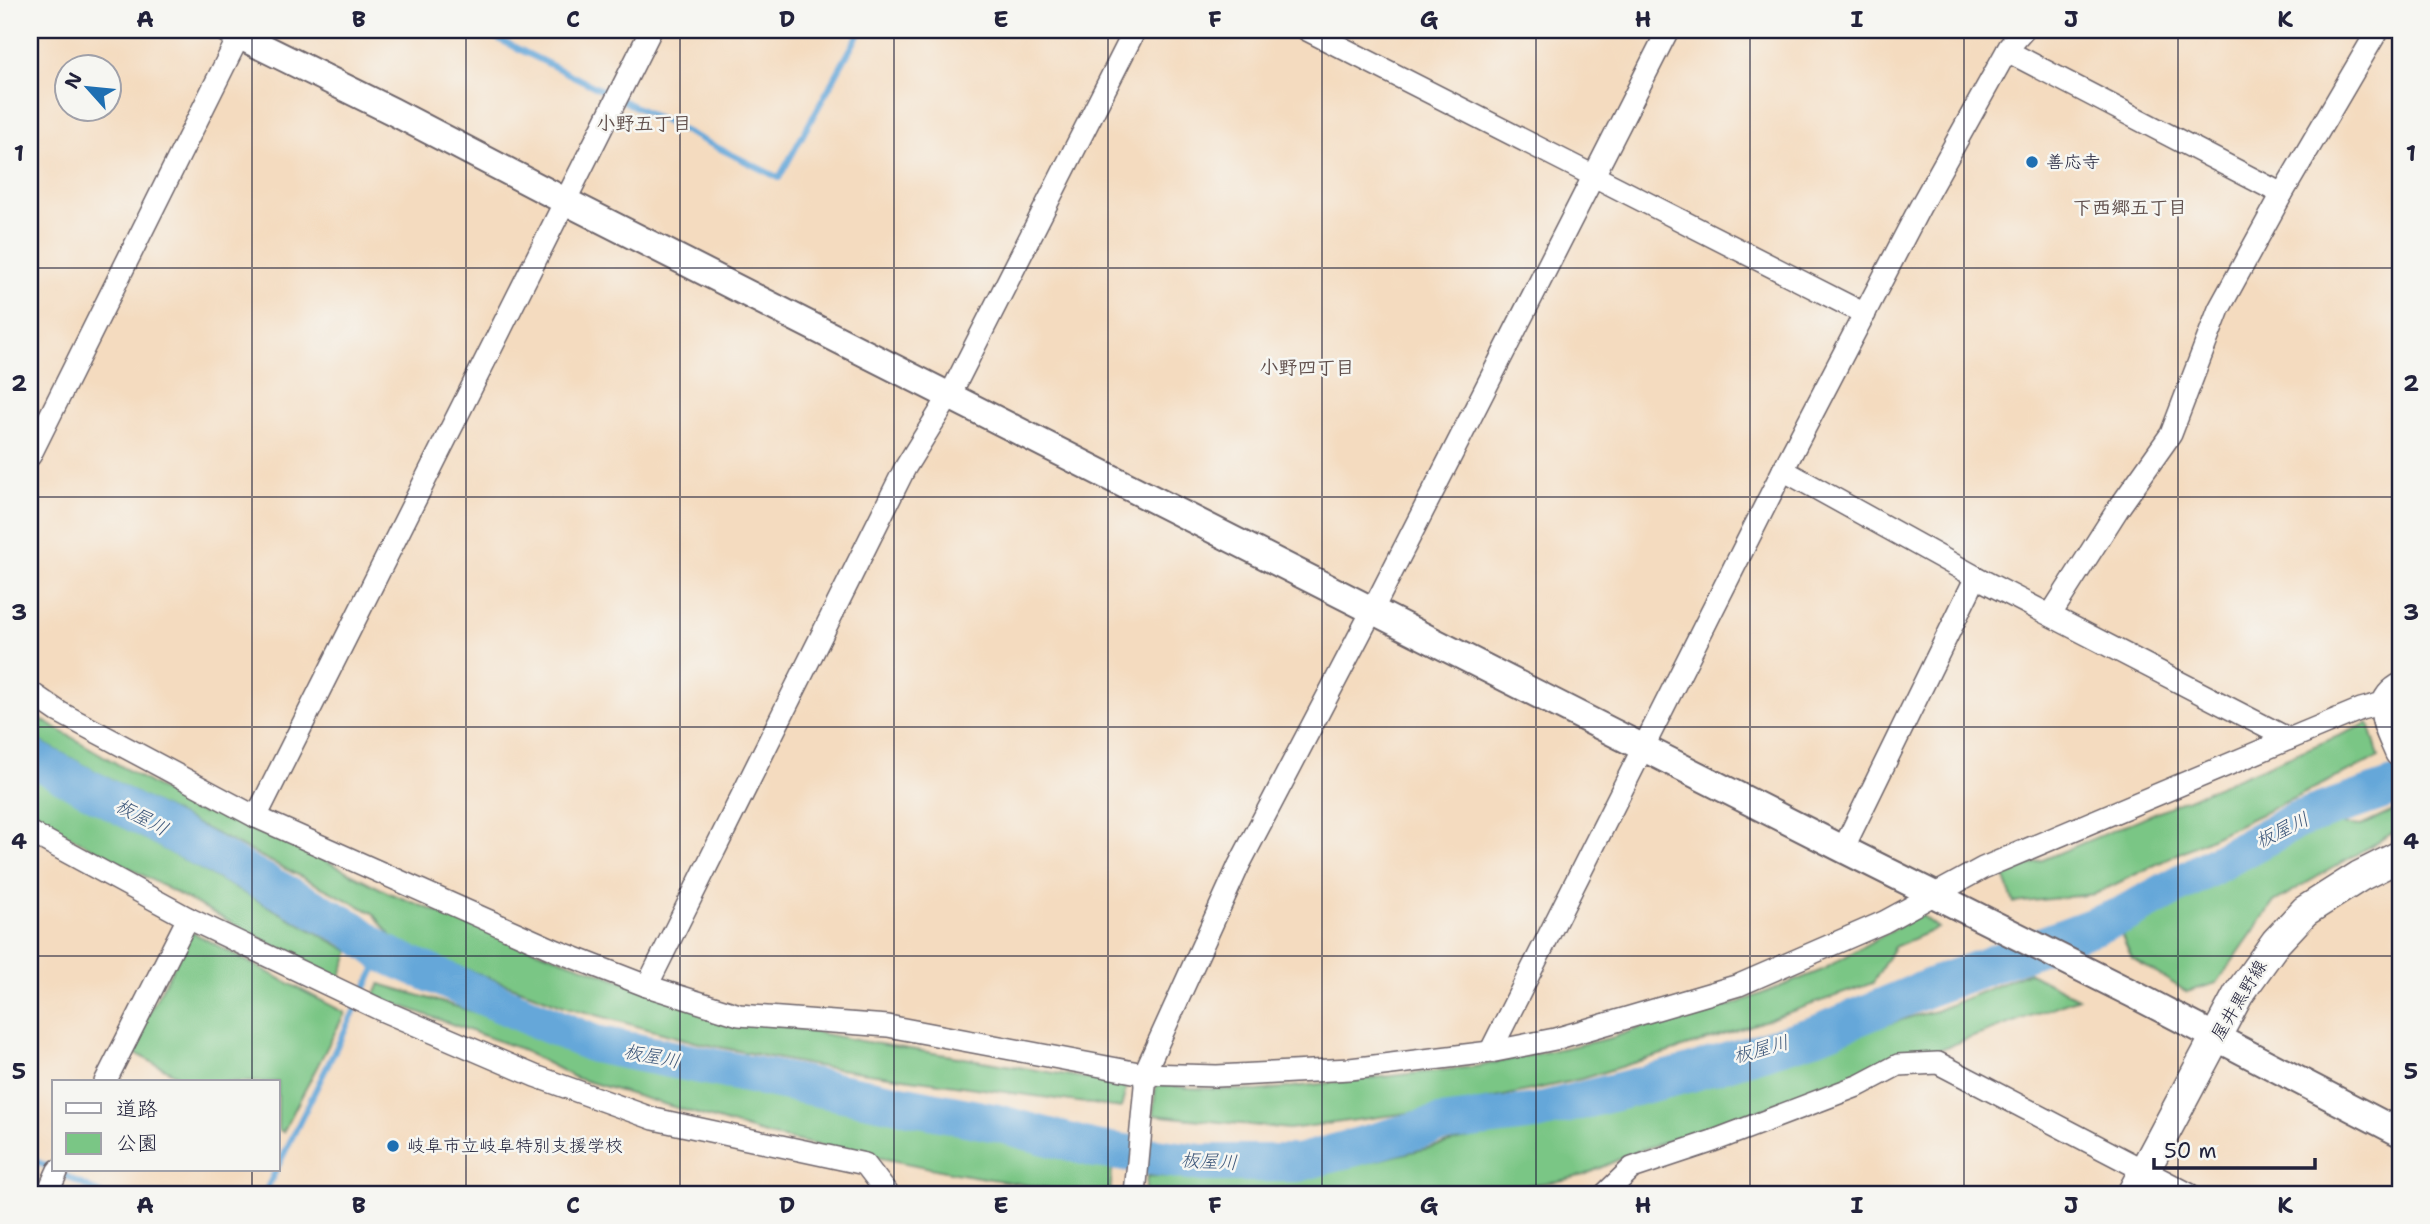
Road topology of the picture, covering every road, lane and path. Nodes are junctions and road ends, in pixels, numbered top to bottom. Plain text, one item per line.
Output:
1 (651, 30) edge
2 (1135, 30) edge
3 (1307, 30) edge
4 (1668, 30) edge
5 (2024, 30) edge
6 (2378, 30) edge
7 (236, 32) edge
8 (2007, 51) junction
9 (1594, 177) junction
10 (2282, 194) junction
11 (565, 201) junction
12 (1864, 314) junction
13 (950, 395) junction
14 (30, 456) edge
15 (1783, 470) junction
16 (1976, 577) junction
17 (1372, 611) junction
18 (2051, 614) junction
19 (30, 692) edge
20 (2391, 702) edge
21 (2289, 739) junction
22 (1644, 747) junction
23 (2400, 752) edge
24 (256, 817) junction
25 (30, 832) edge
26 (1843, 849) junction
27 (2400, 856) edge
28 (1941, 897) junction
29 (188, 918) junction
30 (647, 986) junction
31 (2216, 1037) junction
32 (1490, 1052) junction
33 (106, 1080) edge
34 (1144, 1080) junction
35 (2400, 1132) edge
36 (57, 1172) edge
37 (2137, 1183) edge
38 (47, 1194) edge
39 (888, 1194) edge
40 (1136, 1194) edge
41 (1605, 1194) edge
42 (2189, 1194) edge

1 - 11 street
2 - 13 street
3 - 9 street
4 - 9 street
5 - 8 street
6 - 10 street
7 - 11 street
7 - 14 street
8 - 10 street
8 - 12 street
9 - 12 street
9 - 17 street
10 - 18 street
11 - 13 street
11 - 24 street
12 - 15 street
13 - 17 street
13 - 30 street
15 - 16 street
15 - 22 street
16 - 18 street
16 - 26 street
17 - 22 street
17 - 34 street
18 - 21 street
19 - 24 street
20 - 21 street
20 - 23 main road
21 - 28 street
22 - 26 street
22 - 32 street
24 - 30 street
25 - 29 street
26 - 28 street
27 - 31 main road, 屋井黒野線
28 - 31 street
28 - 32 street
29 - 33 street
29 - 39 street
30 - 34 street
31 - 35 street
31 - 37 main road, 屋井黒野線
32 - 34 street
34 - 40 street
36 - 38 street
37 - 41 street
37 - 42 street

